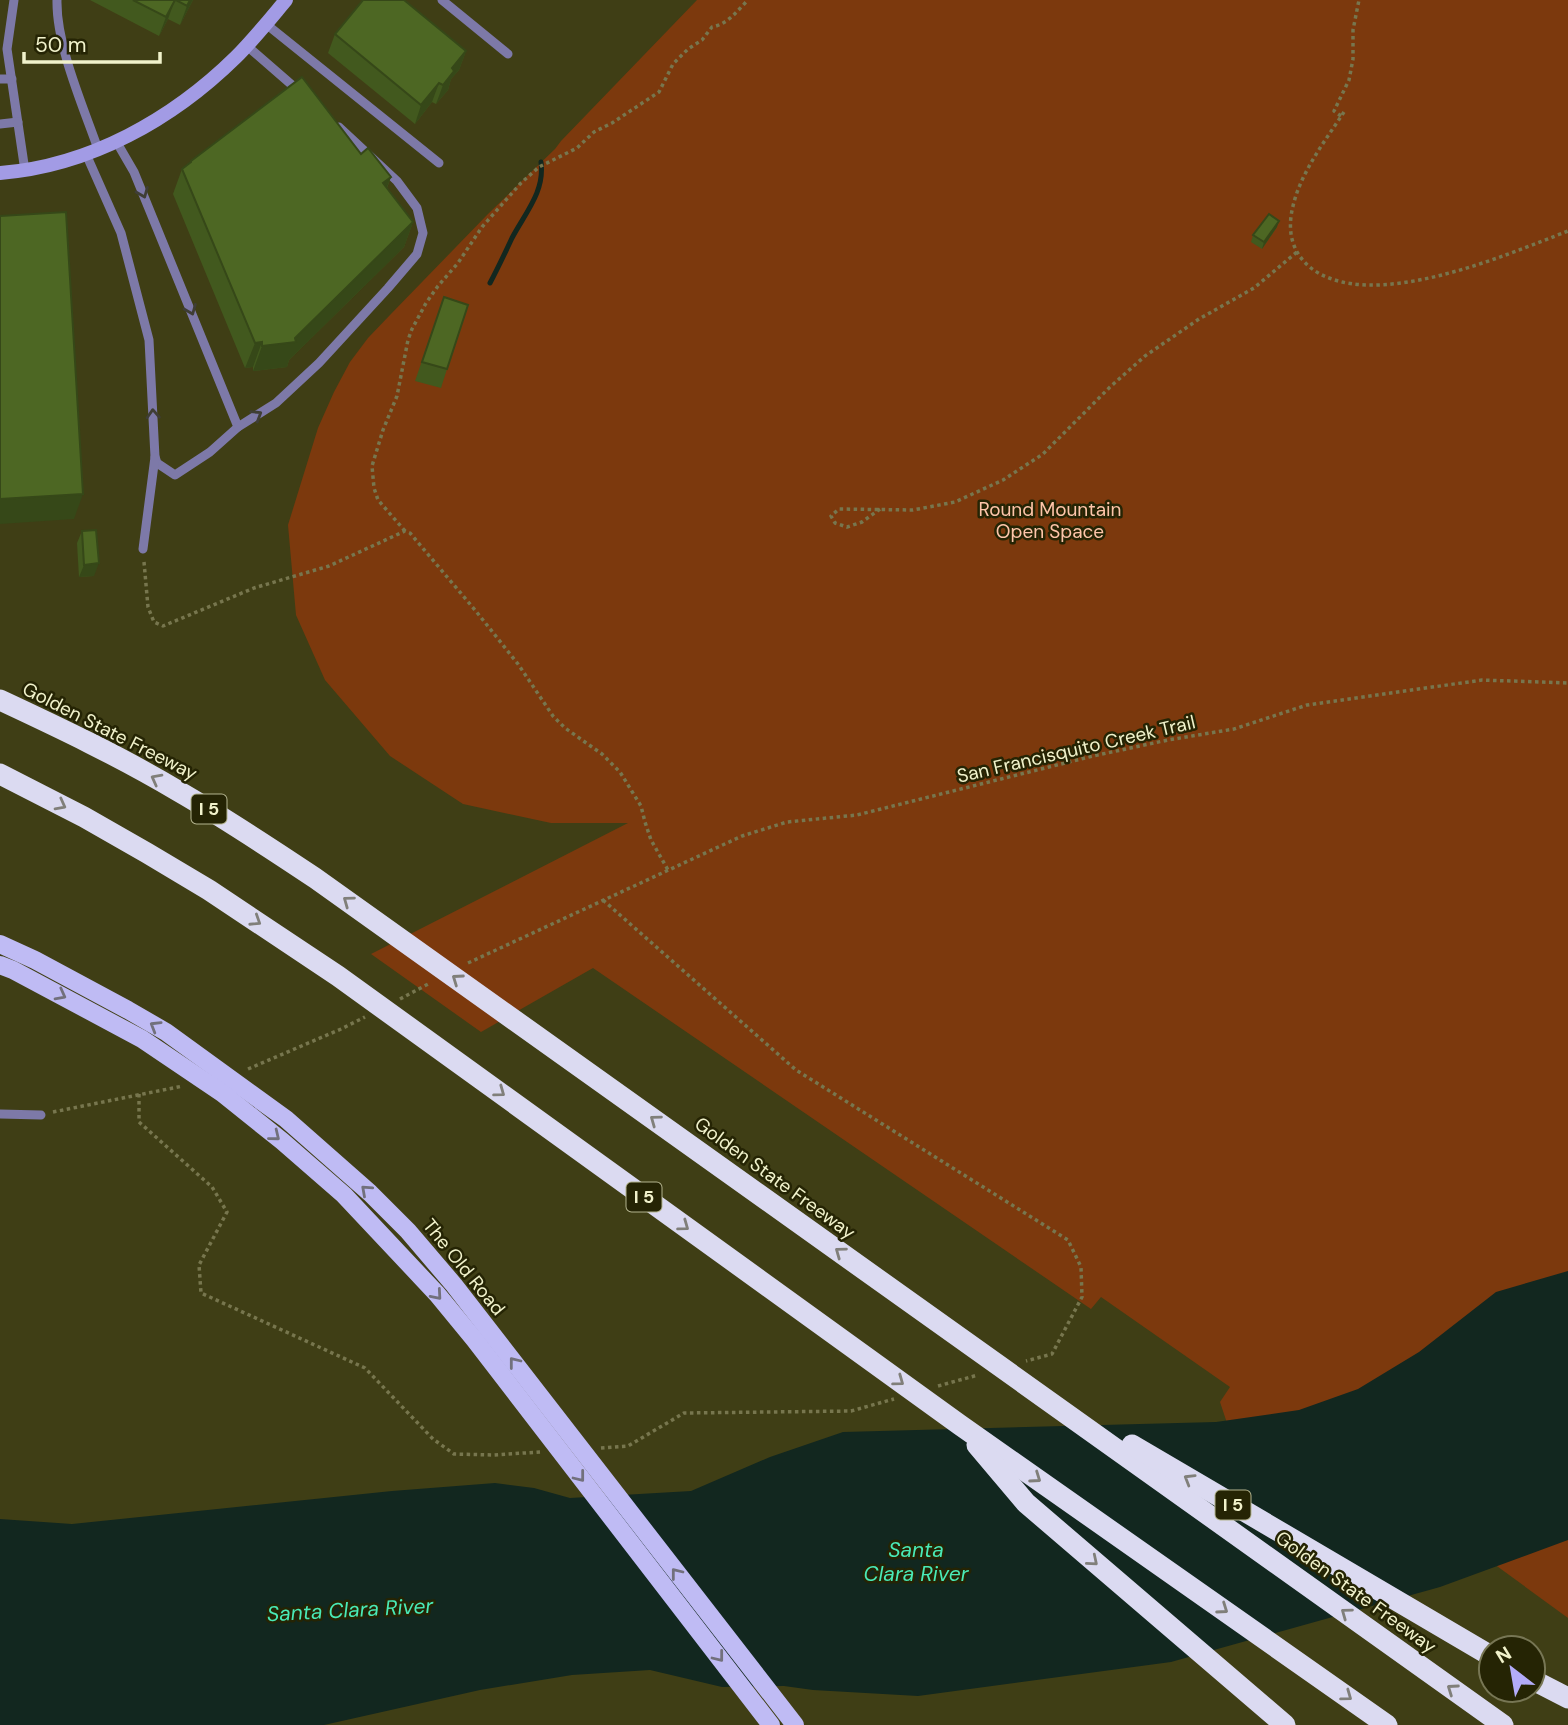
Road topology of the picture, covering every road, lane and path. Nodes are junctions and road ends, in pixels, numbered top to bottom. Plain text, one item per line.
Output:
1 (14, 0) edge
2 (57, 0) edge
3 (286, 0) edge
4 (442, 0) edge
5 (748, 0) edge
6 (1359, 0) edge
7 (266, 24) junction
8 (247, 46) junction
9 (508, 54) dead end
10 (0, 79) edge
11 (12, 79) junction
12 (310, 101) edge
13 (331, 120) edge
14 (18, 122) junction
15 (0, 124) edge
16 (116, 141) junction
17 (92, 151) junction
18 (439, 163) dead end
19 (25, 171) junction
20 (0, 173) edge
21 (1568, 231) edge
22 (1297, 252) junction
23 (238, 427) junction
24 (155, 457) junction
25 (880, 509) junction
26 (405, 531) junction
27 (144, 549) joint
28 (1568, 682) edge
29 (0, 701) edge
30 (0, 774) edge
31 (668, 870) junction
32 (0, 944) edge
33 (0, 965) edge
34 (139, 1094) dead end
35 (0, 1114) edge
36 (41, 1115) dead end
37 (1016, 1366) junction
38 (985, 1373) dead end
39 (931, 1388) dead end
40 (904, 1396) dead end
41 (960, 1425) junction
42 (601, 1448) dead end
43 (547, 1451) dead end
44 (1477, 1649) edge
45 (1547, 1687) edge
46 (755, 1688) junction
47 (1568, 1698) edge
48 (771, 1725) edge
49 (795, 1725) edge
50 (1285, 1725) edge
51 (1387, 1725) edge
52 (1503, 1725) edge

1 - 11 lane
2 - 17 lane
3 - 7 street
4 - 9 lane
5 - 26 path
6 - 22 path
7 - 8 street
7 - 18 lane
8 - 12 lane
8 - 16 street
10 - 11 lane
11 - 14 lane
23 -> 13 lane
14 - 15 lane
14 - 19 lane
16 - 17 street
16 -> 23 lane
17 - 19 street
24 -> 17 lane
19 - 20 street
21 - 22 path
22 - 25 path
23 - 24 lane
24 - 27 lane
25 - 25 path
26 - 27 path
26 - 31 path
28 - 31 path, San Francisquito Creek Trail
37 -> 29 highway, Golden State Freeway / I 5
30 -> 41 highway, I 5
31 - 37 path, San Francisquito Creek Trail
46 -> 32 main road, The Old Road
33 -> 46 main road, The Old Road
34 - 43 path
35 - 36 lane
44 -> 37 highway, I 5
52 -> 37 highway, Golden State Freeway / I 5
38 - 39 path
40 - 42 path
41 -> 50 highway, I 5
41 -> 51 highway, I 5
45 - 47 highway
46 - 48 main road, The Old Road
46 - 49 main road, The Old Road

